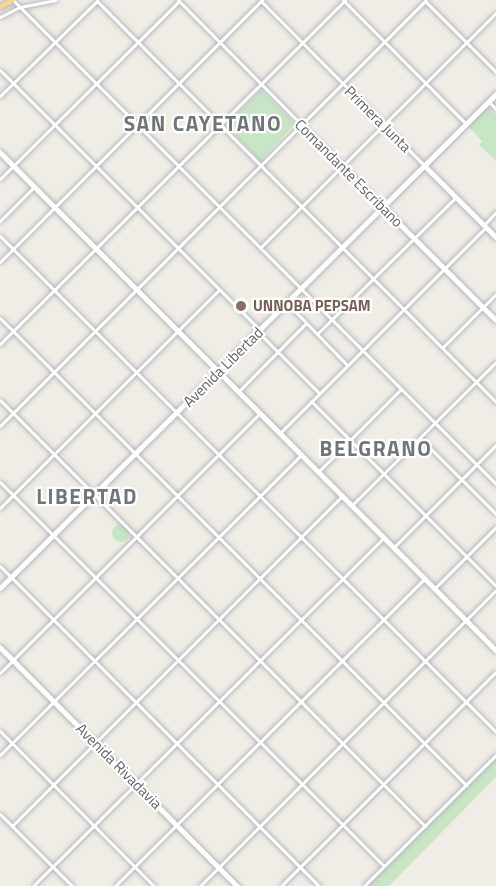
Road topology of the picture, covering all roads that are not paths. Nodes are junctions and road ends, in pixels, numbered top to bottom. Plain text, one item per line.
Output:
1 (12, 0) edge
2 (55, 0) edge
3 (179, 0) edge
4 (261, 0) edge
5 (344, 0) edge
6 (425, 0) edge
7 (97, 1) edge
8 (0, 6) edge
9 (20, 7) junction
10 (496, 13) edge
11 (0, 17) edge
12 (384, 41) junction
13 (54, 42) junction
14 (138, 42) junction
15 (219, 42) junction
16 (302, 42) junction
17 (467, 42) junction
18 (0, 70) edge
19 (496, 72) edge
20 (13, 83) junction
21 (178, 83) junction
22 (343, 83) junction
23 (426, 83) junction
24 (96, 84) junction
25 (261, 84) junction
26 (496, 93) edge
27 (0, 96) edge
28 (488, 102) junction
29 (496, 109) edge
30 (137, 124) junction
31 (384, 124) junction
32 (466, 124) junction
33 (55, 125) junction
34 (220, 125) junction
35 (301, 125) junction
36 (0, 152) edge
37 (260, 165) junction
38 (14, 166) junction
39 (96, 166) junction
40 (178, 166) junction
41 (342, 166) junction
42 (425, 166) junction
43 (0, 179) edge
44 (34, 187) junction
45 (456, 196) junction
46 (55, 207) junction
47 (137, 207) junction
48 (219, 207) junction
49 (301, 207) junction
50 (383, 207) junction
51 (496, 212) edge
52 (0, 221) edge
53 (485, 226) junction
54 (0, 236) edge
55 (496, 237) edge
56 (414, 238) junction
57 (178, 248) junction
58 (260, 248) junction
59 (342, 248) junction
60 (13, 249) junction
61 (96, 249) junction
62 (0, 262) edge
63 (445, 268) junction
64 (373, 279) junction
65 (301, 289) junction
66 (54, 290) junction
67 (136, 290) junction
68 (219, 290) junction
69 (496, 294) edge
70 (286, 303) junction
71 (483, 307) junction
72 (404, 309) junction
73 (0, 318) edge
74 (332, 320) junction
75 (496, 320) edge
76 (306, 323) junction
77 (178, 330) junction
78 (13, 331) junction
79 (95, 331) junction
80 (259, 331) junction
81 (317, 334) junction
82 (0, 344) edge
83 (442, 348) junction
84 (362, 350) junction
85 (278, 352) junction
86 (496, 362) edge
87 (347, 365) junction
88 (136, 371) junction
89 (219, 371) junction
90 (54, 372) junction
91 (476, 382) junction
92 (401, 389) junction
93 (239, 391) junction
94 (319, 393) junction
95 (0, 400) edge
96 (311, 401) junction
97 (496, 402) edge
98 (94, 412) junction
99 (177, 412) junction
100 (13, 413) junction
101 (260, 413) junction
102 (435, 423) junction
103 (0, 426) edge
104 (280, 433) junction
105 (420, 438) junction
106 (350, 440) junction
107 (496, 445) edge
108 (136, 453) junction
109 (54, 454) junction
110 (219, 454) junction
111 (302, 454) junction
112 (476, 465) junction
113 (319, 471) junction
114 (384, 474) junction
115 (462, 480) junction
116 (0, 482) edge
117 (496, 484) edge
118 (94, 494) junction
119 (13, 495) junction
120 (178, 495) junction
121 (343, 495) junction
122 (260, 496) junction
123 (352, 505) junction
124 (0, 508) edge
125 (496, 514) edge
126 (426, 516) junction
127 (496, 527) edge
128 (53, 535) junction
129 (137, 537) junction
130 (219, 537) junction
131 (301, 537) junction
132 (384, 537) junction
133 (394, 547) junction
134 (466, 556) junction
135 (0, 566) edge
136 (11, 577) junction
137 (96, 578) junction
138 (178, 578) junction
139 (260, 578) junction
140 (343, 578) junction
141 (425, 578) junction
142 (0, 588) edge
143 (435, 588) junction
144 (496, 588) edge
145 (137, 619) junction
146 (219, 619) junction
147 (301, 619) junction
148 (466, 619) junction
149 (54, 620) junction
150 (384, 620) junction
151 (0, 647) edge
152 (496, 650) edge
153 (14, 660) junction
154 (178, 660) junction
155 (260, 660) junction
156 (95, 661) junction
157 (343, 661) junction
158 (425, 661) junction
159 (496, 672) edge
160 (0, 674) edge
161 (219, 701) junction
162 (55, 702) junction
163 (136, 702) junction
164 (301, 702) junction
165 (384, 702) junction
166 (466, 702) junction
167 (0, 731) edge
168 (496, 732) edge
169 (95, 742) junction
170 (12, 743) junction
171 (177, 743) junction
172 (260, 743) junction
173 (343, 743) junction
174 (424, 743) junction
175 (496, 754) edge
176 (0, 755) edge
177 (136, 783) junction
178 (302, 784) junction
179 (383, 784) junction
180 (466, 784) junction
181 (53, 785) junction
182 (218, 785) junction
183 (0, 815) edge
184 (94, 825) junction
185 (178, 825) junction
186 (342, 825) junction
187 (12, 826) junction
188 (260, 826) junction
189 (425, 826) junction
190 (384, 866) junction
191 (53, 867) junction
192 (135, 867) junction
193 (300, 867) junction
194 (219, 868) junction
195 (33, 886) edge
196 (72, 886) edge
197 (115, 886) edge
198 (154, 886) edge
199 (200, 886) edge
200 (237, 886) edge
201 (281, 886) edge
202 (319, 886) edge
203 (364, 886) edge

1 - 8 highway
1 - 9 street
2 - 9 street
3 - 14 street
3 - 15 street, Comandante Escribano
4 - 15 street
4 - 16 street, Primera Junta
5 - 12 street
5 - 16 street
6 - 12 street
6 - 17 street
7 - 13 street
7 - 14 street
9 - 11 street
9 - 13 street
10 - 17 street
12 - 22 street
12 - 23 street
13 - 20 street
13 - 24 street
14 - 21 street
14 - 24 street
15 - 21 street
15 - 25 street, Comandante Escribano
16 - 22 street, Primera Junta
16 - 25 street
17 - 19 street
17 - 23 street
18 - 20 street
20 - 27 street
20 - 33 street
21 - 30 street
21 - 34 street
22 - 31 street, Primera Junta
22 - 35 street
23 - 31 street
23 - 32 street
24 - 30 street
24 - 33 street
25 - 34 street
25 - 35 street, Comandante Escribano
26 - 28 main road, Avenida Libertad
28 - 29 street
28 - 32 main road, Avenida Libertad
30 - 39 street
30 - 40 street
31 - 41 street
31 - 42 street, Primera Junta
32 - 42 main road, Avenida Libertad
33 - 38 street
33 - 39 street
34 - 37 street
34 - 40 street
35 - 37 street
35 - 41 street, Comandante Escribano
36 - 38 main road
37 - 48 street
37 - 49 street
38 - 43 street
38 - 44 main road
39 - 46 street
39 - 47 street
40 - 47 street
40 - 48 street
41 - 49 street
41 - 50 street, Comandante Escribano
42 - 45 main road, Primera Junta
42 - 50 main road, Avenida Libertad
44 - 46 main road
44 - 52 street
45 - 53 main road, Primera Junta
45 - 56 street
46 - 60 street
46 - 61 main road
47 - 57 street
47 - 61 street
48 - 57 street
48 - 58 street
49 - 58 street
49 - 59 street
50 - 56 main road, Comandante Escribano
50 - 59 main road, Avenida Libertad
51 - 53 street
53 - 55 main road, Primera Junta
53 - 63 street
54 - 60 street
56 - 63 main road, Comandante Escribano
56 - 64 street
57 - 67 street
57 - 68 street
58 - 65 street
59 - 64 street
59 - 65 main road, Avenida Libertad
60 - 62 street
60 - 66 street
61 - 66 street
61 - 67 main road
63 - 71 main road, Comandante Escribano
63 - 72 street
64 - 72 street
64 - 74 street
65 - 70 main road, Avenida Libertad
65 - 74 street
66 - 78 street
66 - 79 street
67 - 77 main road
67 - 79 street
68 - 77 street
68 - 80 street
69 - 71 street
70 - 76 street
70 - 80 main road, Avenida Libertad
71 - 75 main road, Comandante Escribano
71 - 83 street
72 - 83 street
72 - 84 street
73 - 78 street
74 - 81 street
74 - 84 street
76 - 81 street
76 - 85 street
77 - 88 street
77 - 89 main road
78 - 82 street
78 - 90 street
79 - 88 street
79 - 90 street
80 - 85 street
80 - 89 main road, Avenida Libertad
81 - 87 street
83 - 91 street
84 - 87 street
84 - 92 street
85 - 93 street
85 - 94 street
86 - 91 street
87 - 94 street
88 - 98 street
88 - 99 street
89 - 93 main road
89 - 99 main road, Avenida Libertad
90 - 98 street
90 - 100 street
91 - 97 street
91 - 102 street
92 - 102 street
92 - 106 street
93 - 101 main road
94 - 96 street
95 - 100 street
96 - 104 street
96 - 106 street
98 - 108 street
98 - 109 street
99 - 108 main road, Avenida Libertad
99 - 110 street
100 - 103 street
100 - 109 street
101 - 104 main road
101 - 110 street
102 - 105 street
102 - 112 street
104 - 111 main road
105 - 114 street
105 - 115 street
106 - 113 street
106 - 114 street
107 - 112 street
108 - 118 main road, Avenida Libertad
108 - 120 street
109 - 118 street
109 - 119 street
110 - 120 street
110 - 122 street
111 - 113 main road
111 - 122 street
112 - 115 street
112 - 117 street
113 - 121 main road
114 - 123 street
114 - 126 street
115 - 125 street
115 - 126 street
116 - 119 street
118 - 128 main road, Avenida Libertad
118 - 129 street
119 - 124 street
119 - 128 street
120 - 129 street
120 - 130 street
121 - 123 main road
121 - 131 street
122 - 130 street
122 - 131 street
123 - 132 main road
126 - 133 street
126 - 134 street
127 - 134 street
128 - 136 main road, Avenida Libertad
128 - 137 street
129 - 137 street
129 - 138 street
130 - 138 street
130 - 139 street
131 - 139 street
131 - 140 street
132 - 133 main road
132 - 140 street
133 - 141 main road
134 - 143 street
134 - 144 street
135 - 136 street
136 - 142 main road, Avenida Libertad
136 - 149 street
137 - 145 street
137 - 149 street
138 - 145 street
138 - 146 street
139 - 146 street
139 - 147 street
140 - 147 street
140 - 150 street
141 - 143 main road
141 - 150 street
143 - 148 main road
144 - 148 street
145 - 154 street
145 - 156 street
146 - 154 street
146 - 155 street
147 - 155 street
147 - 157 street
148 - 152 main road
148 - 158 street
149 - 153 street
149 - 156 street
150 - 157 street
150 - 158 street
151 - 153 main road, Avenida Rivadavia
153 - 160 street
153 - 162 main road, Avenida Rivadavia
154 - 161 street
154 - 163 street
155 - 161 street
155 - 164 street
156 - 162 street
156 - 163 street
157 - 164 street
157 - 165 street
158 - 165 street
158 - 166 street
159 - 166 street
161 - 171 street
161 - 172 street
162 - 169 main road, Avenida Rivadavia
162 - 170 street
163 - 169 street
163 - 171 street
164 - 172 street
164 - 173 street
165 - 173 street
165 - 174 street
166 - 168 street
166 - 174 street
167 - 170 street
169 - 177 main road, Avenida Rivadavia
169 - 181 street
170 - 176 street
170 - 181 street
171 - 177 street
171 - 182 street
172 - 178 street
172 - 182 street
173 - 178 street
173 - 179 street
174 - 179 street
174 - 180 street
175 - 180 street
177 - 184 street
177 - 185 main road, Avenida Rivadavia
178 - 186 street
178 - 188 street
179 - 186 street
179 - 189 street
180 - 189 street
181 - 184 street
181 - 187 street
182 - 185 street
182 - 188 street
183 - 187 street
184 - 191 street
184 - 192 street
185 - 192 street
185 - 194 main road, Avenida Rivadavia
186 - 190 street
186 - 193 street
187 - 191 street
188 - 193 street
188 - 194 street
189 - 190 street
190 - 203 street
191 - 195 street
191 - 196 street
192 - 197 street
192 - 198 street
193 - 201 street
193 - 202 street
194 - 199 street
194 - 200 main road, Avenida Rivadavia

